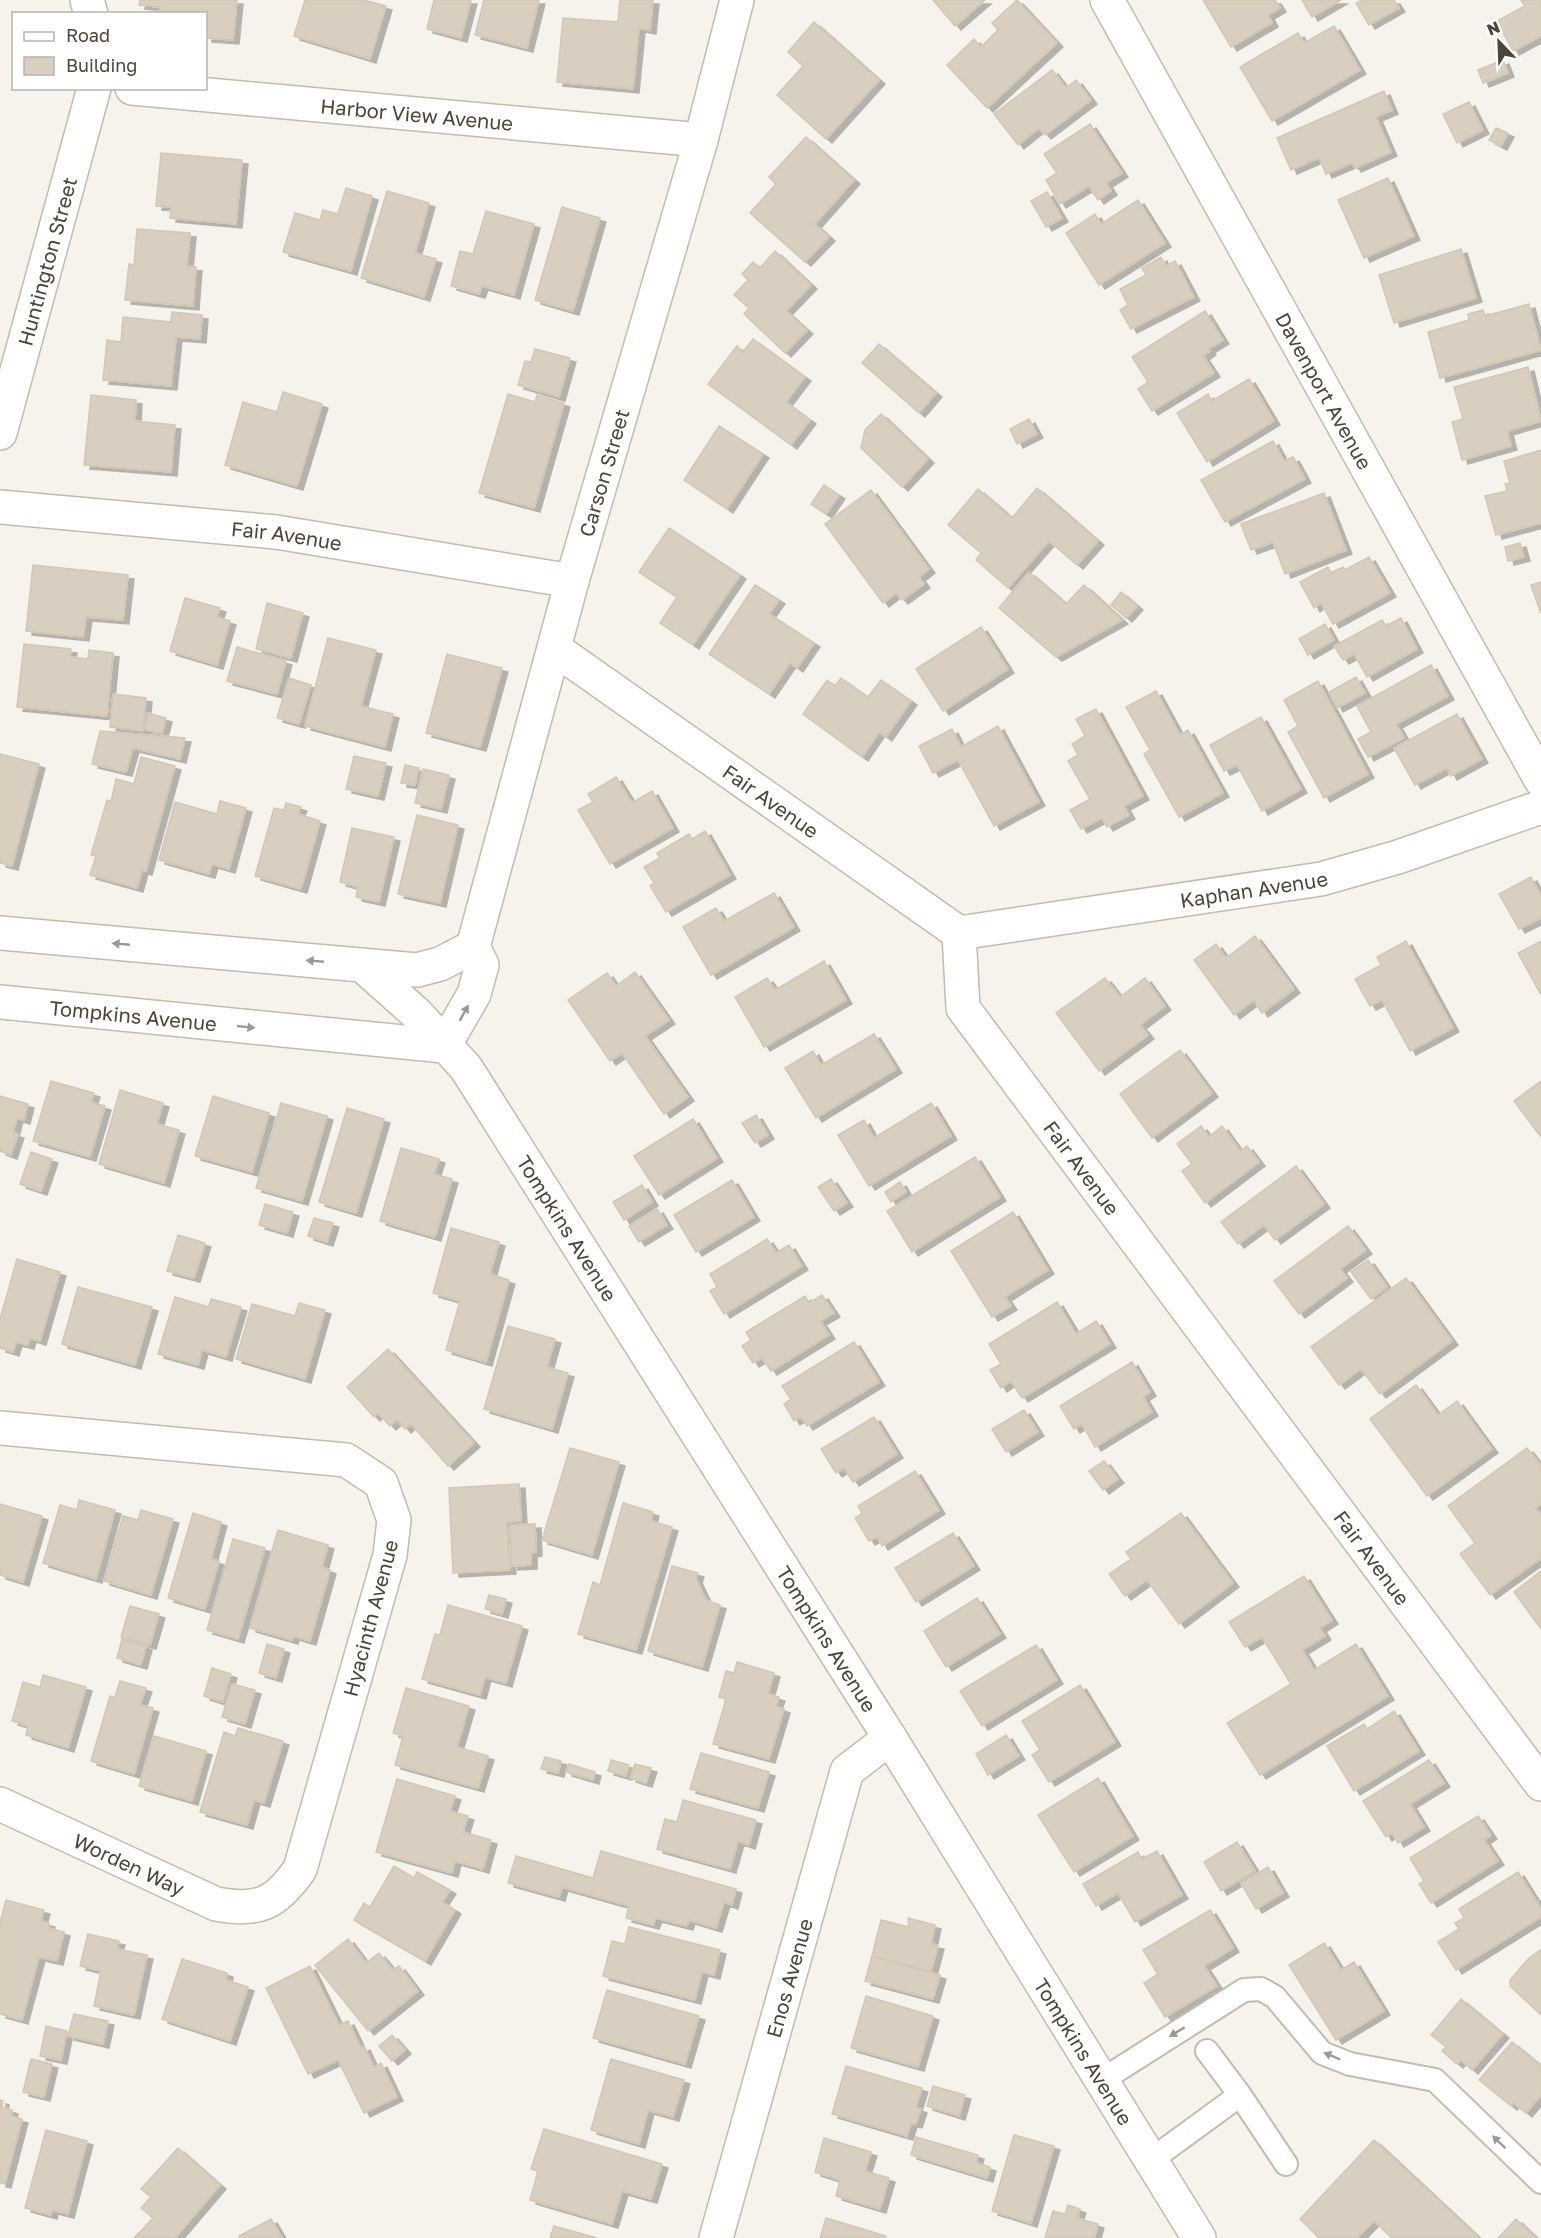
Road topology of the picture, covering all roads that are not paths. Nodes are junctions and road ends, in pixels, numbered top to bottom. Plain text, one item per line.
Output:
1 (737, 0) edge
2 (1107, 0) edge
3 (93, 90) edge
4 (154, 90) edge
5 (701, 140) junction
6 (0, 433) edge
7 (0, 507) edge
8 (572, 581) junction
9 (555, 649) junction
10 (1541, 780) edge
11 (1541, 807) edge
12 (0, 933) edge
13 (959, 933) junction
14 (473, 946) junction
15 (362, 965) junction
16 (0, 1002) edge
17 (444, 1046) junction
18 (0, 1428) edge
19 (890, 1738) junction
20 (1541, 1784) edge
21 (0, 1804) edge
22 (262, 1906) joint
23 (1207, 2050) dead end
24 (1102, 2080) junction
25 (1240, 2095) junction
26 (1151, 2160) junction
27 (1286, 2164) dead end
28 (1541, 2182) edge
29 (716, 2238) edge
30 (1199, 2238) edge

1 - 5 street, Carson Street
2 - 10 street, Davenport Avenue
3 - 6 street, Huntington Street
4 - 5 street, Harbor View Avenue
5 - 8 street, Carson Street
7 - 8 street, Fair Avenue
8 - 9 street, Carson Street
9 - 13 street, Fair Avenue
9 - 14 street, Carson Street
11 - 13 street, Kaphan Avenue
15 -> 12 street
13 - 20 street, Fair Avenue
14 - 15 street
17 -> 14 street
15 - 17 street, Tompkins Avenue
16 -> 17 street, Tompkins Avenue
17 - 19 street, Tompkins Avenue
18 - 22 street, Hyacinth Avenue
19 - 24 street, Tompkins Avenue
19 - 29 street, Enos Avenue
21 - 22 street, Worden Way
23 - 25 lane
24 - 26 street, Tompkins Avenue
28 -> 24 lane
25 - 26 lane
25 - 27 lane
26 - 30 street, Tompkins Avenue

